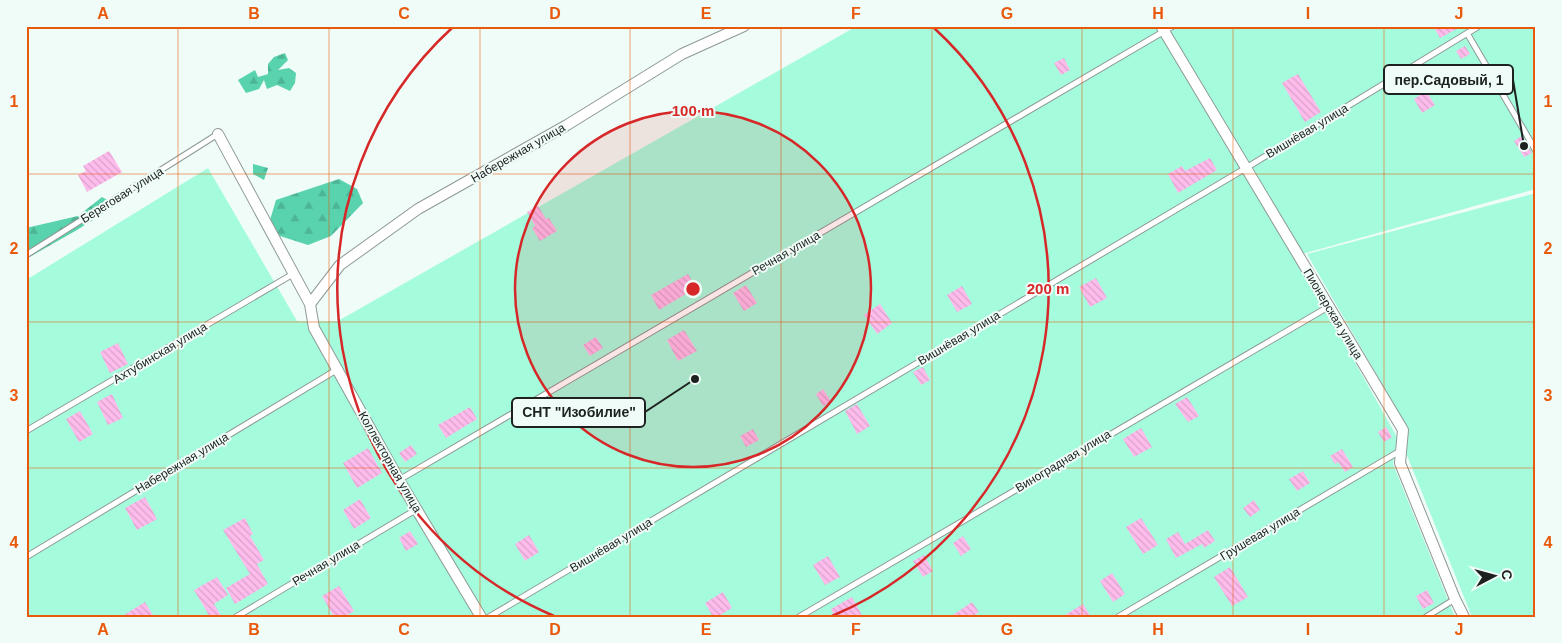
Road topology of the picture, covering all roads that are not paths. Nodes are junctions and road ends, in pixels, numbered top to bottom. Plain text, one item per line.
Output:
1 (744, 26) edge
2 (1479, 26) edge
3 (1166, 28) edge
4 (1467, 33) junction
5 (218, 134) joint
6 (1536, 151) edge
7 (1246, 168) junction
8 (26, 255) edge
9 (293, 274) junction
10 (310, 304) junction
11 (1328, 307) junction
12 (338, 369) junction
13 (26, 431) edge
14 (1401, 451) junction
15 (399, 480) junction
16 (416, 509) junction
17 (26, 557) edge
18 (1455, 599) junction
19 (236, 617) edge
20 (481, 617) edge
21 (489, 617) edge
22 (799, 617) edge
23 (1118, 617) edge
24 (1426, 617) edge
25 (1464, 617) edge

1 - 10 street, Набережная улица
2 - 4 lane, Вишнёвая улица
3 - 7 street, Пионерская улица
3 - 15 lane, Речная улица
4 - 6 lane
4 - 7 lane, Вишнёвая улица
5 - 8 lane, Береговая улица
5 - 9 street, Коллекторная улица
7 - 11 street, Пионерская улица
7 - 21 lane, Вишнёвая улица
9 - 10 street, Коллекторная улица
9 - 13 lane, Ахтубинская улица
10 - 12 street, Коллекторная улица
11 - 14 street, Пионерская улица
11 - 22 lane, Виноградная улица
12 - 15 street, Коллекторная улица
12 - 17 lane, Набережная улица
14 - 18 street, Пионерская улица
14 - 23 lane, Грушевая улица
15 - 16 street, Коллекторная улица
16 - 19 lane, Речная улица
16 - 20 street, Коллекторная улица
18 - 24 lane
18 - 25 street, Пионерская улица

